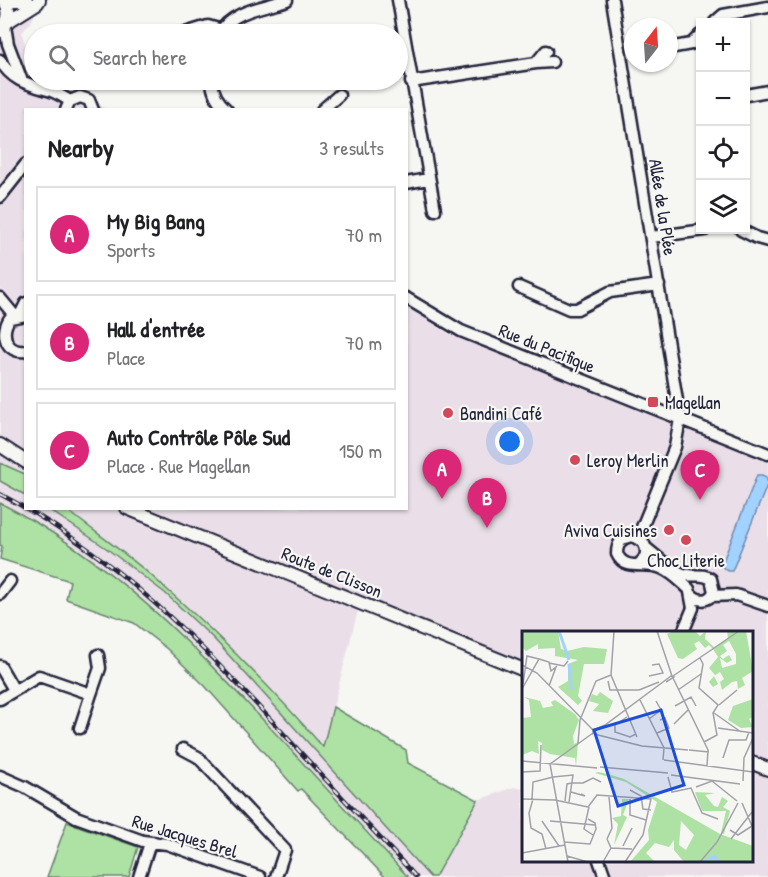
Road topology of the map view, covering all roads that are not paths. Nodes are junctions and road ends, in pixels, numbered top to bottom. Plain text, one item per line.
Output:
1 (4, 0) edge
2 (26, 0) edge
3 (39, 0) edge
4 (287, 0) edge
5 (398, 0) edge
6 (612, 0) edge
7 (768, 7) edge
8 (720, 18) edge
9 (228, 24) edge
10 (402, 24) edge
11 (4, 26) edge
12 (696, 39) edge
13 (678, 46) edge
14 (546, 51) dead end
15 (621, 56) junction
16 (624, 56) edge
17 (0, 60) edge
18 (408, 63) edge
19 (536, 63) junction
20 (552, 63) dead end
21 (22, 81) joint
22 (411, 82) junction
23 (51, 90) edge
24 (213, 90) edge
25 (768, 91) edge
26 (750, 94) edge
27 (339, 95) dead end
28 (68, 105) edge
29 (92, 108) edge
30 (224, 108) edge
31 (324, 108) edge
32 (24, 167) edge
33 (428, 179) junction
34 (408, 183) edge
35 (0, 197) edge
36 (435, 210) dead end
37 (696, 231) edge
38 (749, 234) edge
39 (651, 237) junction
40 (768, 240) edge
41 (659, 285) junction
42 (519, 287) dead end
43 (0, 298) edge
44 (408, 299) edge
45 (20, 315) edge
46 (1, 332) edge
47 (13, 350) junction
48 (24, 351) edge
49 (0, 353) edge
50 (680, 419) junction
51 (0, 445) edge
52 (768, 454) edge
53 (24, 461) edge
54 (132, 510) edge
55 (638, 537) junction
56 (646, 548) junction
57 (639, 564) junction
58 (695, 576) junction
59 (10, 581) dead end
60 (690, 591) junction
61 (711, 593) junction
62 (0, 594) edge
63 (768, 606) edge
64 (693, 608) junction
65 (684, 631) edge
66 (98, 655) dead end
67 (0, 666) edge
68 (522, 669) edge
69 (14, 690) junction
70 (91, 694) junction
71 (0, 699) edge
72 (80, 728) dead end
73 (183, 749) dead end
74 (753, 763) edge
75 (768, 769) edge
76 (0, 776) edge
77 (150, 843) junction
78 (599, 862) edge
79 (139, 877) edge
80 (260, 877) edge
81 (276, 877) edge
82 (605, 877) edge

1 - 2 main road
1 - 11 main road
3 - 11 main road
4 - 9 street
5 - 10 street
6 - 15 street, Allée de la Plée
7 - 8 street
11 - 21 street
12 - 13 street
14 - 19 street
15 - 16 street
15 - 39 street, Allée de la Plée
17 - 21 street
18 - 22 street
19 - 20 street
19 - 22 street
22 - 33 street
23 - 28 street
24 - 30 street
25 - 26 street
27 - 31 street
28 - 29 street
32 - 35 street
33 - 34 street
33 - 36 street
37 - 39 street
38 - 40 street
39 - 41 street, Allée de la Plée
41 - 42 street
41 - 50 street, Allée de la Plée
43 - 45 street
44 - 50 street, Rue du Pacifique
45 - 46 street
46 - 47 street
47 - 48 street
47 - 49 street
50 - 52 street, Rue du Pacifique
50 - 55 street, Allée de la Plée
51 - 53 main road
54 - 68 main road, Route de Clisson
55 - 56 street
55 - 57 street
56 - 57 street
56 - 58 street
57 - 60 street
58 - 60 street
58 - 61 street
59 - 62 street
60 - 61 street
60 - 64 street
61 - 63 street
61 - 64 street
64 - 65 street
66 - 70 street
67 - 69 street
69 - 70 street
69 - 71 street
70 - 72 street
73 - 81 street
74 - 75 main road
76 - 77 street, Rue Jacques Brel
77 - 79 street
77 - 80 street, Rue Jacques Brel
78 - 82 street

